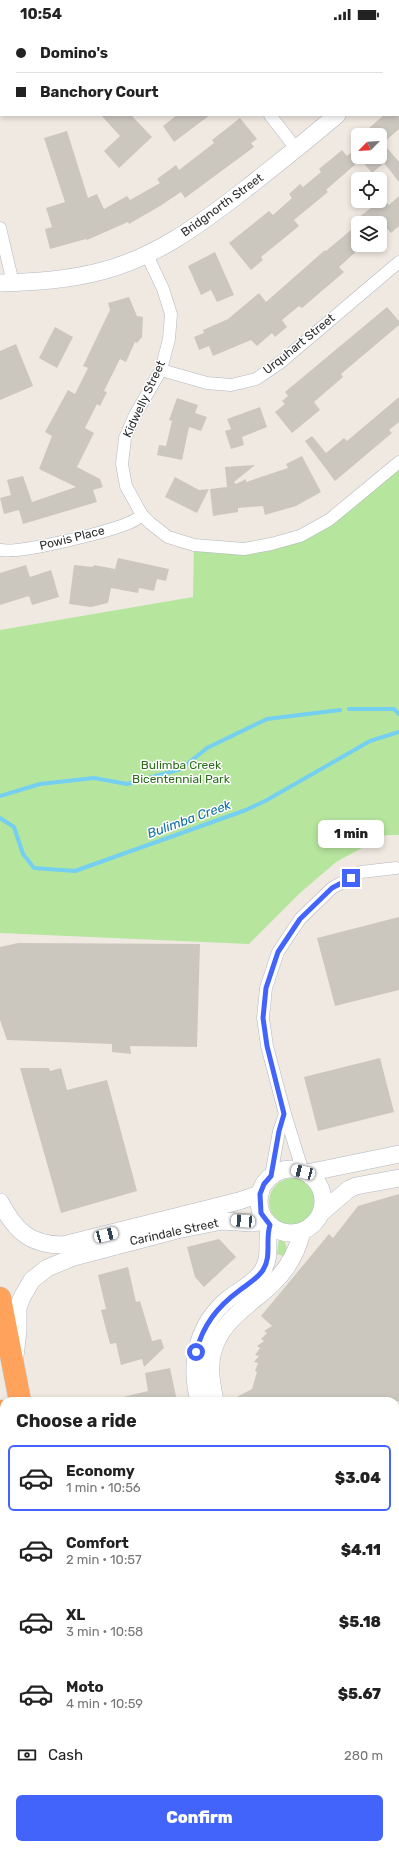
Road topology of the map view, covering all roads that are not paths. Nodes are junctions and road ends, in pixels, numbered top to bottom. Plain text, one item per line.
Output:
1 (271, 116) edge
2 (336, 116) edge
3 (296, 150) junction
4 (0, 228) edge
5 (147, 255) junction
6 (399, 262) edge
7 (7, 283) edge
8 (160, 370) junction
9 (399, 462) edge
10 (142, 515) junction
11 (0, 550) edge
12 (396, 868) dead end
13 (284, 1114) junction
14 (399, 1154) edge
15 (305, 1172) junction
16 (271, 1176) junction
17 (399, 1178) edge
18 (260, 1194) junction
19 (0, 1202) edge
20 (322, 1213) junction
21 (268, 1223) junction
22 (302, 1232) junction
23 (0, 1298) edge
24 (14, 1362) junction
25 (19, 1397) edge
26 (198, 1397) edge
27 (215, 1397) edge

1 - 3 street
2 - 3 street, Bridgnorth Street
3 - 5 street, Bridgnorth Street
4 - 7 street
5 - 7 street, Bridgnorth Street
5 - 8 street, Kidwelly Street
6 - 8 street, Urquhart Street
8 - 10 street, Kidwelly Street
9 - 10 street, Kidwelly Street
10 - 11 street, Powis Place
12 - 13 street
13 - 15 street
13 - 16 street
14 - 15 street
15 - 16 street
15 - 20 street
16 - 18 street
17 - 20 street
18 - 19 street, Carindale Street
18 - 21 street
20 - 22 street
21 - 22 street
21 - 24 street, Carindale Street
21 - 26 street
22 - 27 street
23 - 24 highway
24 - 25 highway

